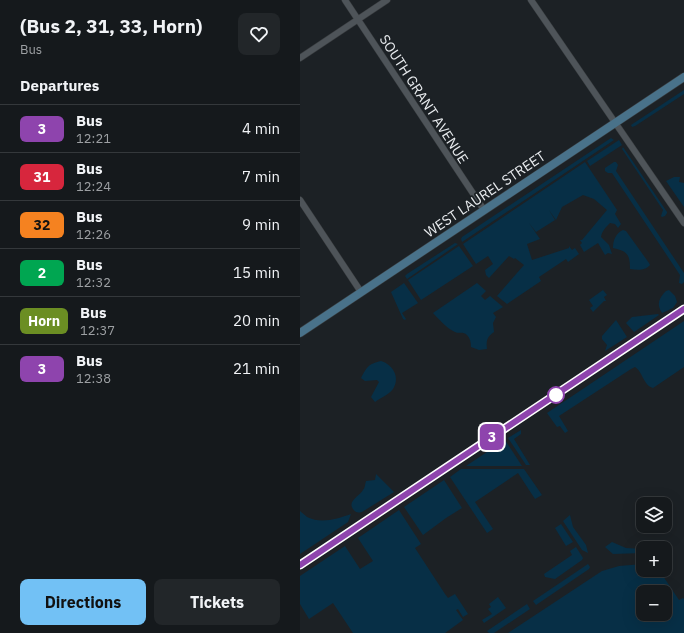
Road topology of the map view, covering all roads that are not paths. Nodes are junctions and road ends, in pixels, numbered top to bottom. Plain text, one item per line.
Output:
1 (345, 0) edge
2 (387, 0) edge
3 (531, 0) edge
4 (358, 20) junction
5 (300, 58) edge
6 (684, 77) edge
7 (615, 123) junction
8 (300, 200) edge
9 (484, 210) junction
10 (684, 223) edge
11 (361, 292) junction
12 (684, 309) edge
13 (300, 332) edge
14 (300, 565) edge

1 - 4 street, SOUTH GRANT AVENUE
2 - 4 street
3 - 7 street
4 - 5 street
4 - 9 street, SOUTH GRANT AVENUE
6 - 7 main road, WEST LAUREL STREET
7 - 9 main road, WEST LAUREL STREET
7 - 10 street
8 - 11 street
9 - 11 main road, WEST LAUREL STREET
11 - 13 main road, WEST LAUREL STREET
12 - 14 street

